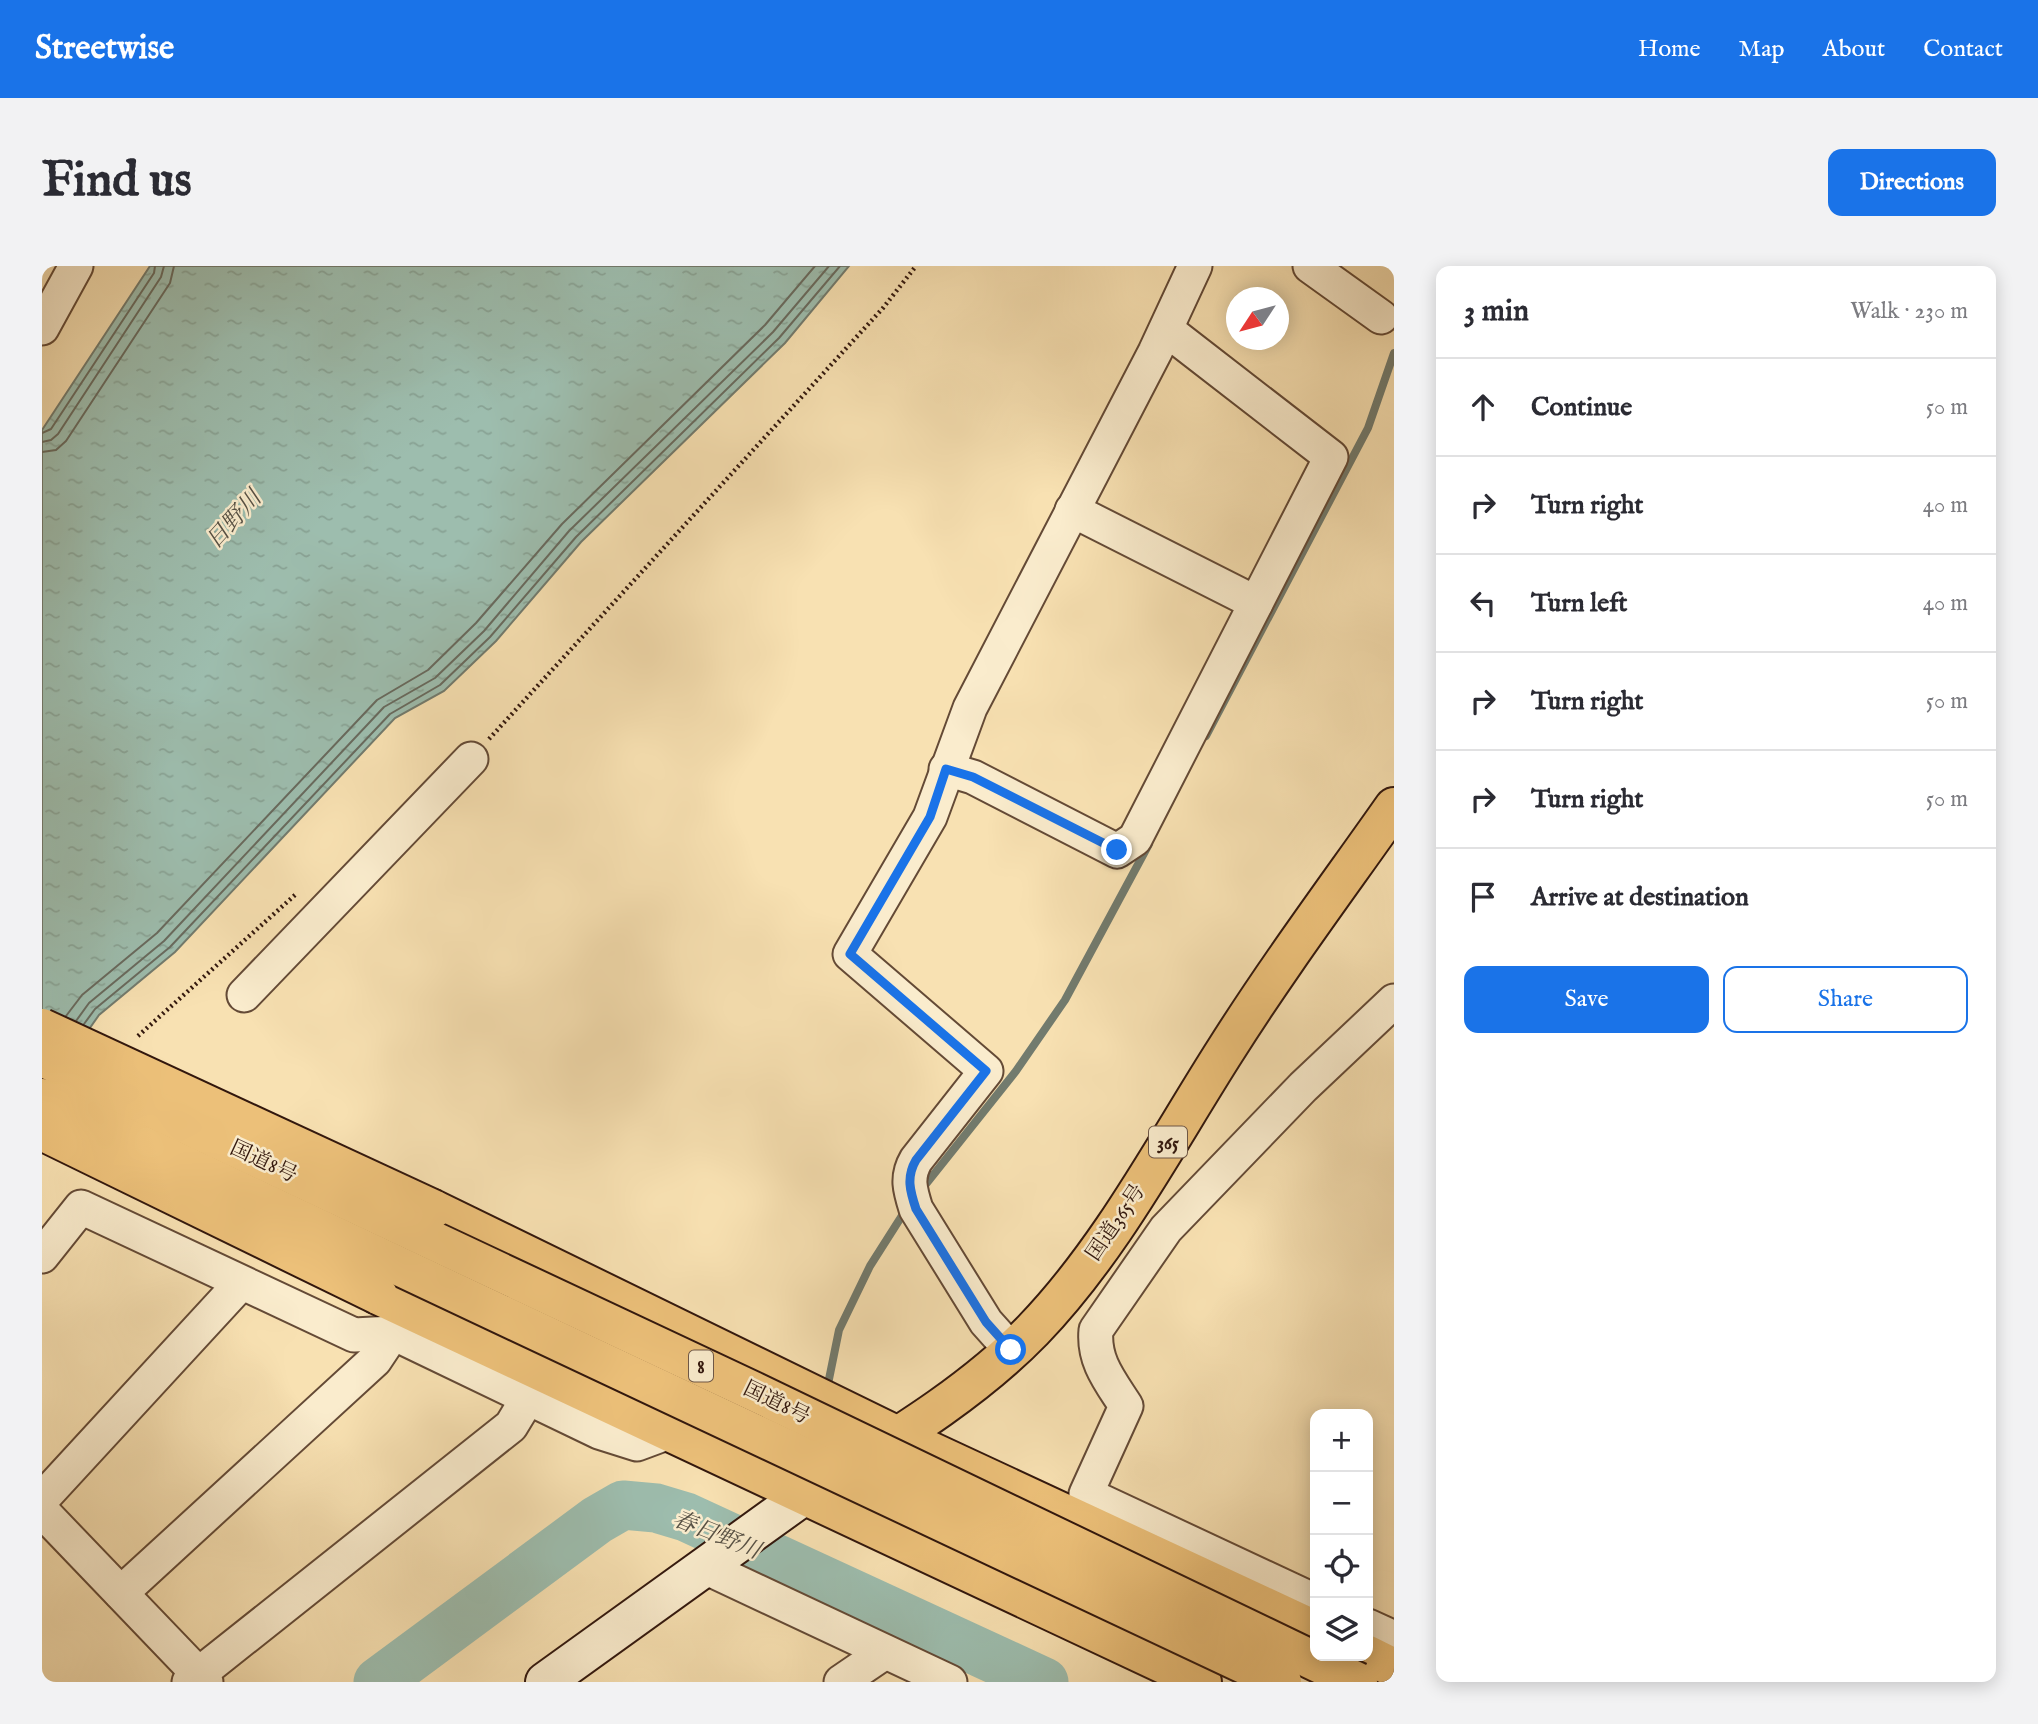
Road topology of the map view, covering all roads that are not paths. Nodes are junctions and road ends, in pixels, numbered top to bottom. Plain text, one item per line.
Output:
1 (76, 266) edge
2 (1195, 266) edge
3 (1310, 266) edge
4 (1381, 317) dead end
5 (42, 328) edge
6 (1167, 330) junction
7 (1072, 510) junction
8 (1256, 603) junction
9 (471, 759) road end
10 (946, 769) junction
11 (1394, 807) edge
12 (244, 995) dead end
13 (1394, 1001) edge
14 (42, 1028) edge
15 (42, 1056) edge
16 (42, 1098) edge
17 (42, 1131) edge
18 (42, 1256) edge
19 (242, 1283) junction
20 (393, 1333) junction
21 (1011, 1350) junction
22 (528, 1398) junction
23 (672, 1431) junction
24 (898, 1436) junction
25 (806, 1494) junction
26 (42, 1499) edge
27 (42, 1511) edge
28 (705, 1567) junction
29 (121, 1593) junction
30 (1310, 1599) edge
31 (1310, 1628) edge
32 (1373, 1628) edge
33 (1394, 1638) edge
34 (885, 1652) junction
35 (1373, 1658) edge
36 (1394, 1668) edge
37 (198, 1679) edge
38 (545, 1682) edge
39 (841, 1682) edge
40 (950, 1682) edge
41 (1202, 1682) edge
42 (1282, 1682) edge
43 (1358, 1682) edge

1 - 5 street
2 - 6 street
3 - 4 street
6 - 7 street
6 - 8 street
7 - 8 street
7 - 10 street
8 - 10 street
9 - 12 street
10 - 21 street
11 - 21 highway, 国道365号 / 365
13 - 30 street
14 - 24 highway, 8, bridge
15 - 43 highway, 国道8号 / 8, bridge
16 - 42 highway, 国道8号 / 8, bridge
17 - 23 highway, bridge
18 - 19 street
19 - 20 street
19 - 26 street
20 - 22 street
20 - 29 street
21 - 24 highway, 国道365号 / 365
22 - 23 street
22 - 37 street
23 - 25 highway
24 - 25 highway, 国道365号 / 365
24 - 31 highway, 8
25 - 28 street
25 - 41 highway
27 - 29 street
28 - 34 street
28 - 38 street
29 - 37 street
32 - 33 street
34 - 39 street
34 - 40 street
35 - 36 highway

